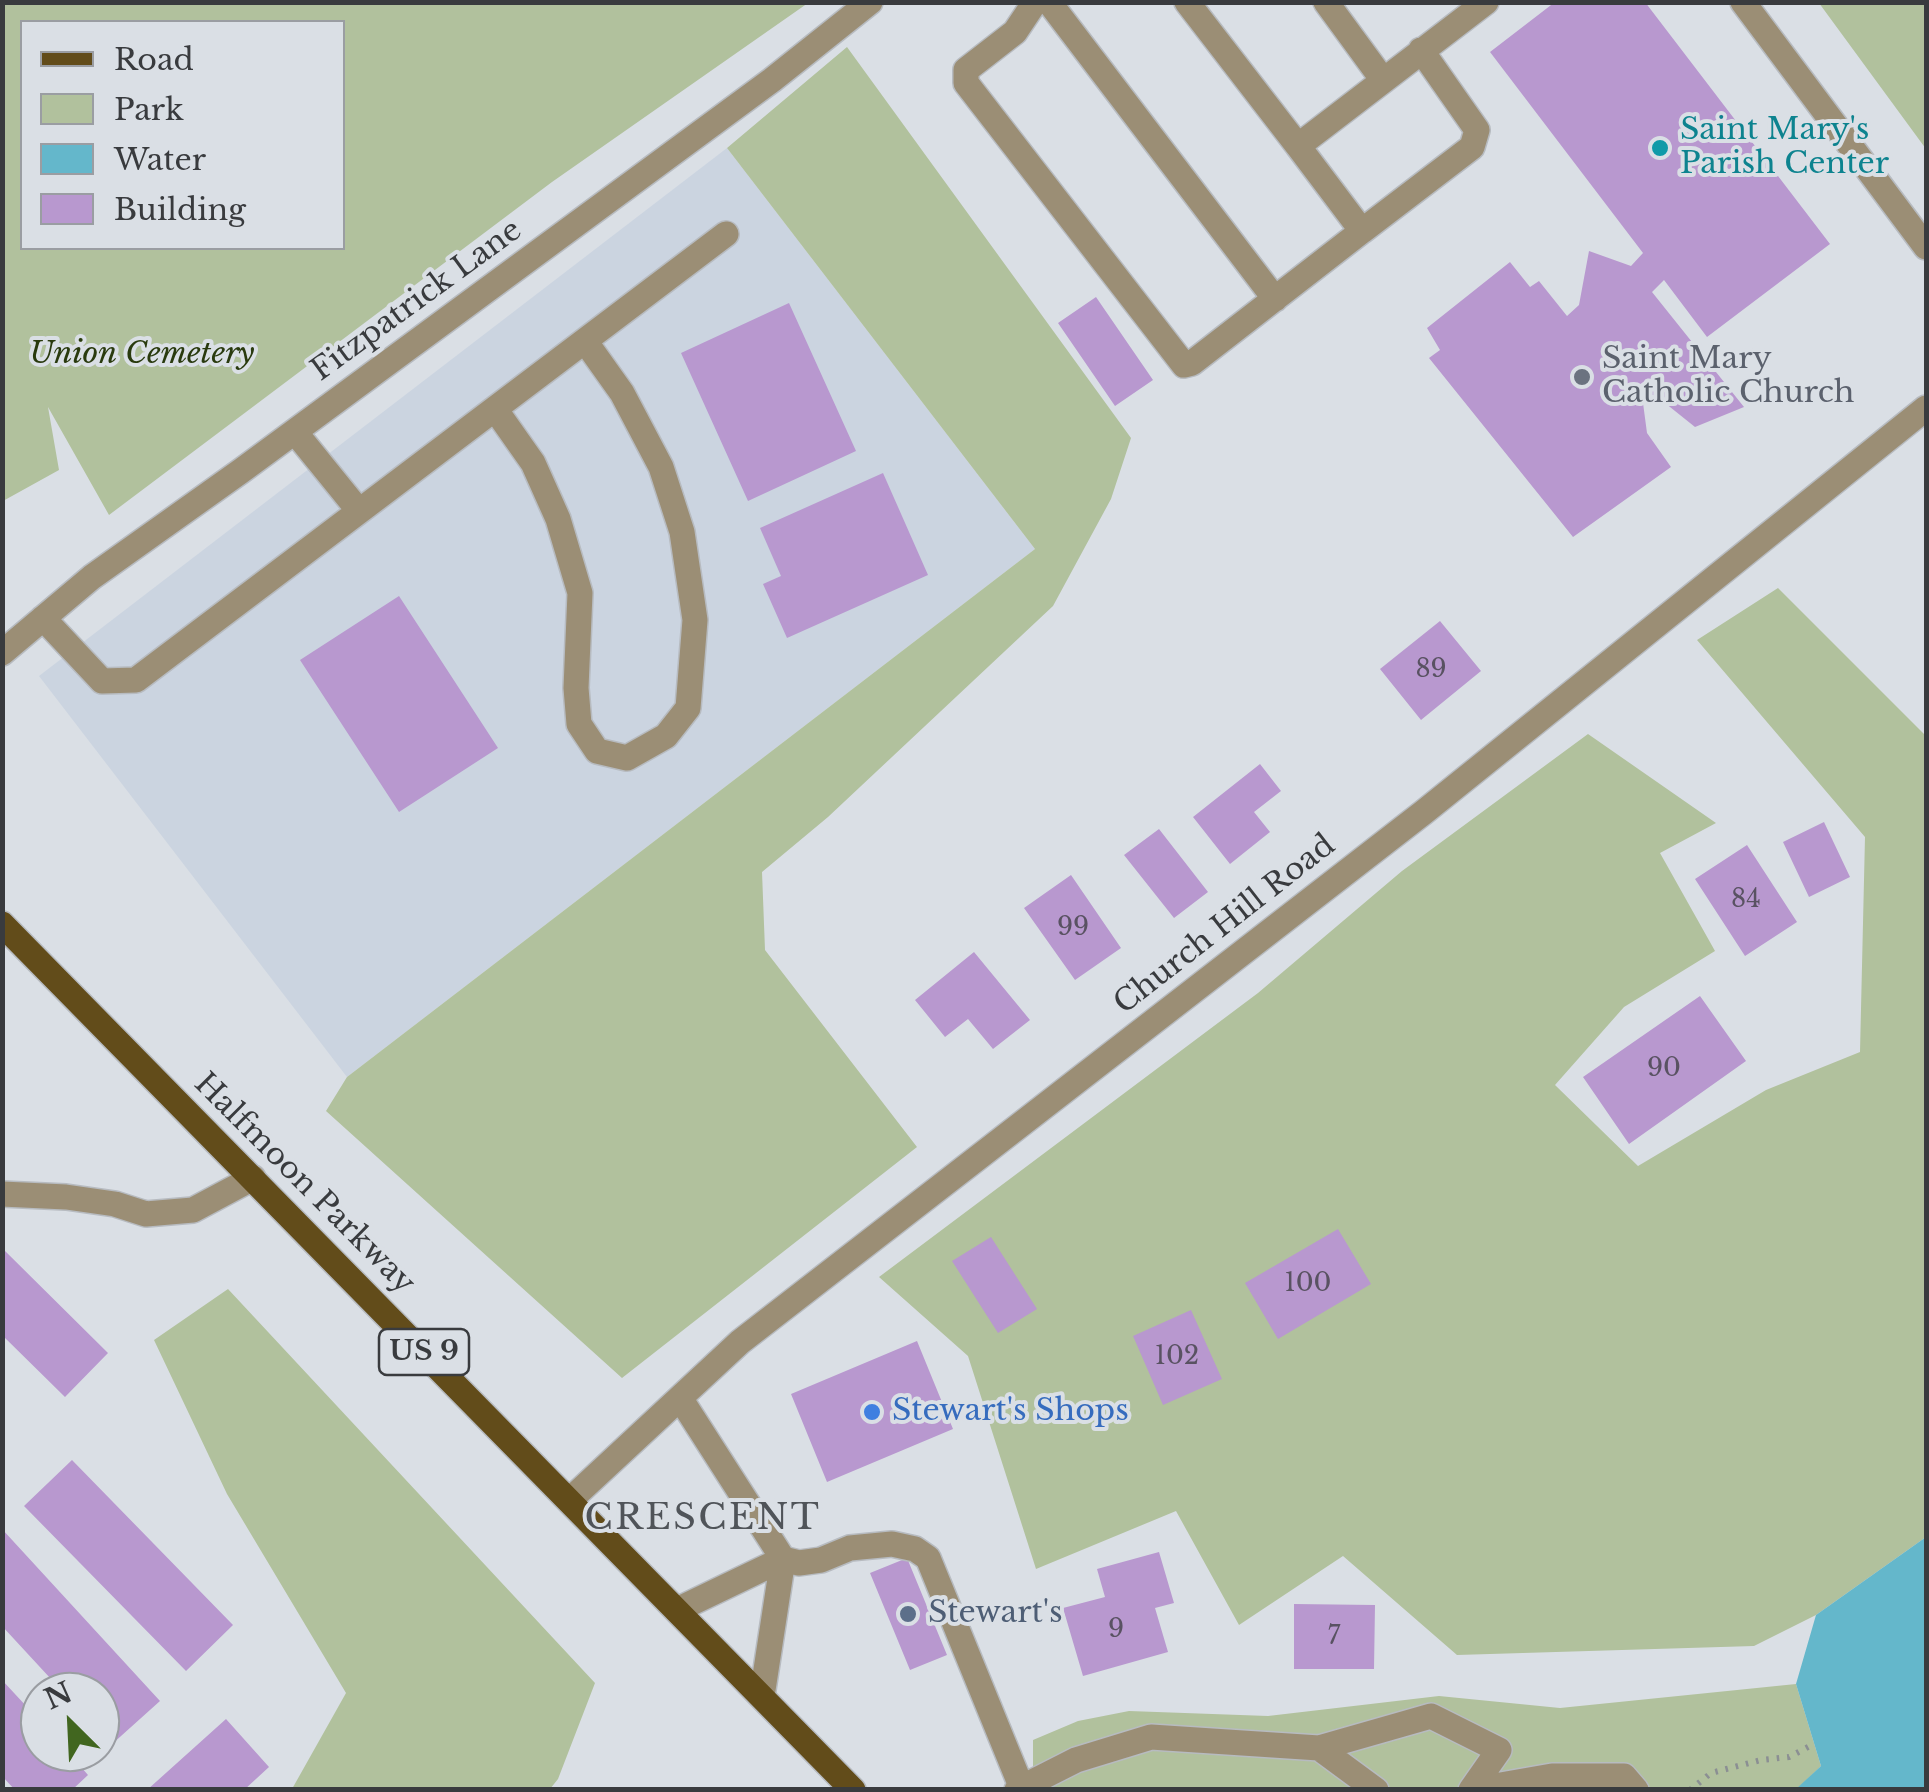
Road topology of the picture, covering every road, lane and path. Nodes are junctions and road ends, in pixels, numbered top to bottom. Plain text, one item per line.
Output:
1 (870, 2) edge
2 (1035, 2) edge
3 (1049, 2) edge
4 (1186, 2) edge
5 (1326, 2) edge
6 (1743, 2) edge
7 (1474, 6) edge
8 (1421, 50) junction
9 (1383, 80) junction
10 (1298, 146) junction
11 (1362, 231) junction
12 (726, 234) dead end
13 (1926, 247) edge
14 (1275, 299) junction
15 (585, 340) junction
16 (1926, 408) edge
17 (495, 409) junction
18 (295, 432) junction
19 (359, 511) junction
20 (43, 618) junction
21 (2, 652) edge
22 (2, 924) edge
23 (254, 1178) junction
24 (2, 1194) edge
25 (680, 1398) junction
26 (570, 1500) junction
27 (783, 1559) junction
28 (678, 1610) junction
29 (762, 1696) junction
30 (1810, 1746) dead end
31 (1320, 1748) junction
32 (1019, 1788) edge
33 (1472, 1789) edge
34 (854, 1790) edge
35 (1376, 1790) edge
36 (1636, 1790) edge
37 (1690, 1790) edge

1 - 18 street, Fitzpatrick Lane
2 - 14 street
3 - 14 street
4 - 10 street
5 - 9 street
6 - 13 street
7 - 8 street
8 - 9 street
8 - 11 street
9 - 10 street
10 - 11 street
11 - 14 street
12 - 15 street
15 - 17 street
15 - 17 street
16 - 25 street, Church Hill Road
17 - 19 street
18 - 19 street
18 - 20 street, Fitzpatrick Lane
19 - 20 street
20 - 21 street, Fitzpatrick Lane
22 - 23 main road, Halfmoon Parkway / US 9
23 - 24 street
23 - 26 main road, Halfmoon Parkway / US 9
25 - 26 street, Church Hill Road
25 - 27 street
26 - 28 main road, Halfmoon Parkway / US 9
27 - 28 street
27 - 29 street
27 - 32 street
28 - 29 main road, Halfmoon Parkway / US 9
29 - 34 main road, Halfmoon Parkway / US 9
30 - 37 path
31 - 32 street
31 - 33 street
31 - 35 street
33 - 36 street

